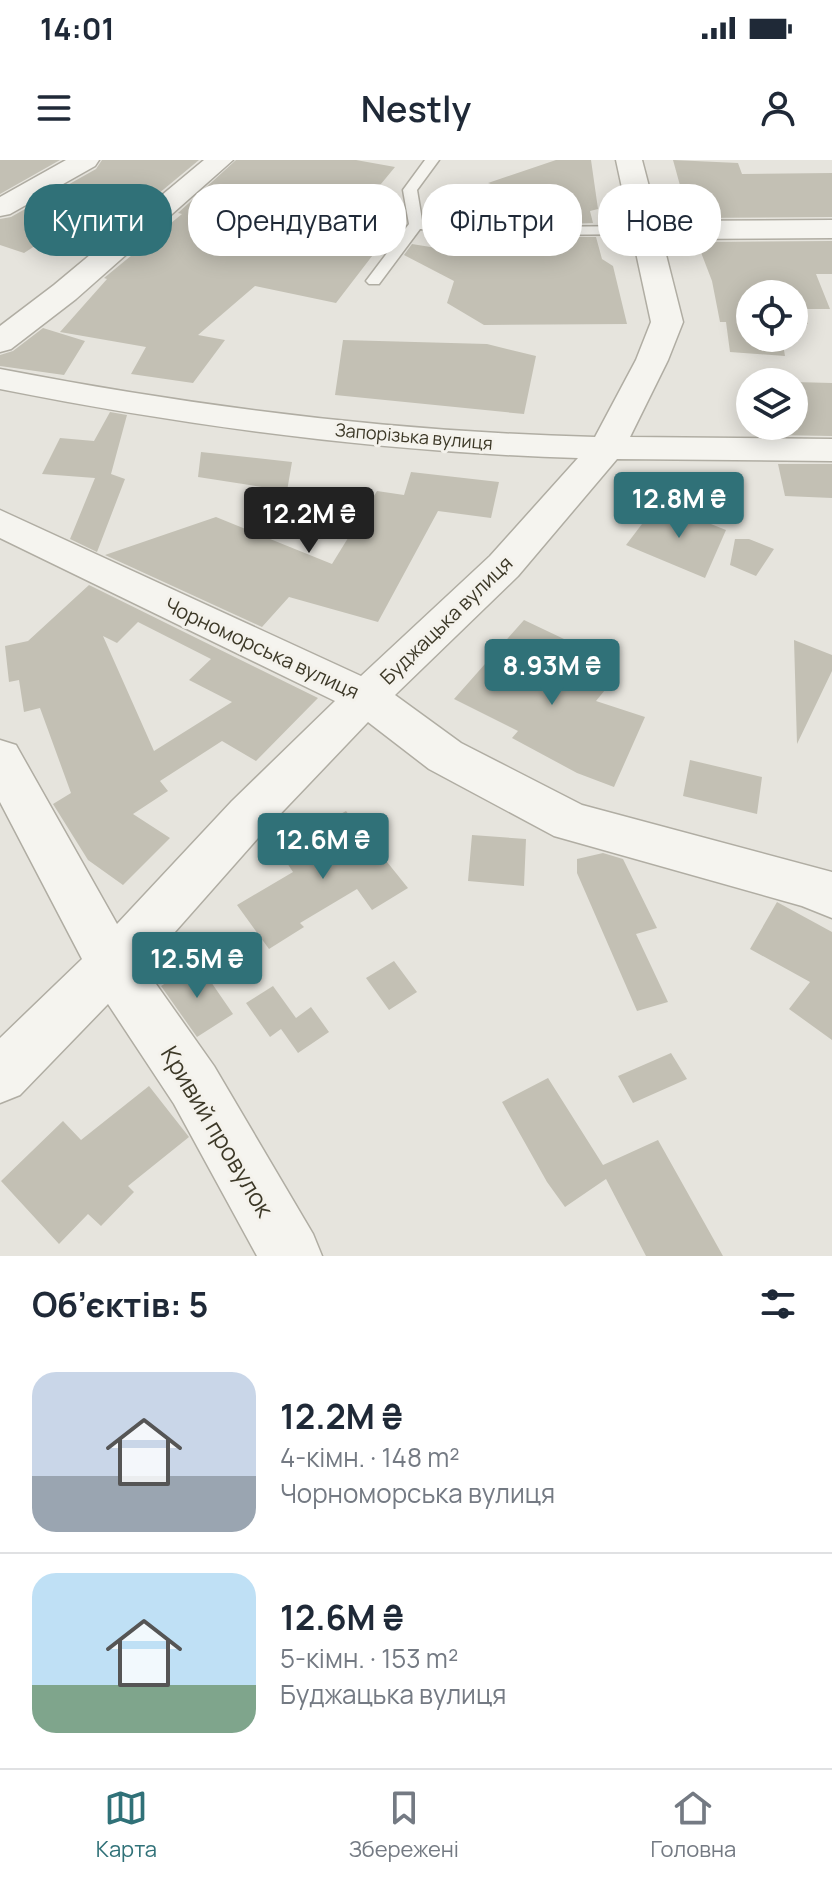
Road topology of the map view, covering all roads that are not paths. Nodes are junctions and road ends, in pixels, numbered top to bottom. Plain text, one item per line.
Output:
1 (86, 160) edge
2 (220, 160) edge
3 (432, 160) edge
4 (629, 160) edge
5 (636, 184) edge
6 (0, 208) edge
7 (416, 224) junction
8 (832, 229) edge
9 (598, 230) edge
10 (721, 230) edge
11 (653, 256) edge
12 (374, 281) dead end
13 (0, 342) edge
14 (0, 379) edge
15 (607, 448) junction
16 (832, 450) edge
17 (0, 523) edge
18 (366, 697) junction
19 (0, 758) edge
20 (826, 888) edge
21 (112, 965) junction
22 (0, 1076) edge
23 (291, 1256) edge

1 - 6 street
2 - 13 street
3 - 7 lane
4 - 5 street, Буджацька вулиця
7 - 9 lane
7 - 12 lane
8 - 10 street
11 - 15 street, Буджацька вулиця
14 - 15 street, Запорізька вулиця
15 - 16 street, Запорізька вулиця
15 - 18 street, Буджацька вулиця
17 - 18 street, Чорноморська вулиця
18 - 20 street, Чорноморська вулиця
18 - 21 street, Буджацька вулиця
19 - 21 street, Кривий провулок
21 - 22 street, Буджацька вулиця
21 - 23 street, Кривий провулок

